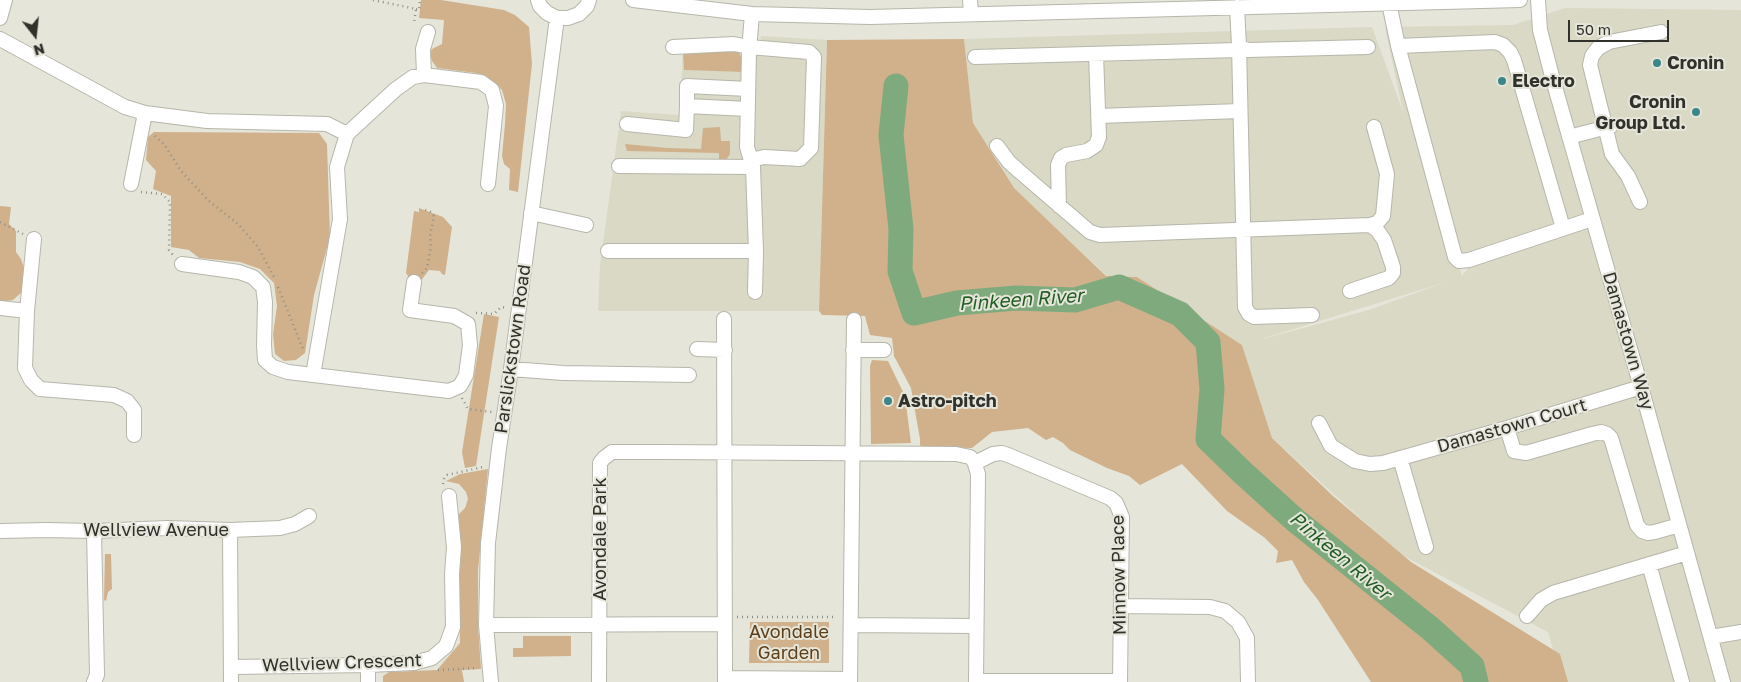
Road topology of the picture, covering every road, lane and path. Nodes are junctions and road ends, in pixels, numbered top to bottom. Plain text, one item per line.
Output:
1 (5, 0) edge
2 (373, 0) edge
3 (420, 0) edge
4 (538, 0) edge
5 (589, 0) edge
6 (633, 0) edge
7 (1520, 0) edge
8 (1538, 0) edge
9 (1390, 3) junction
10 (971, 7) edge
11 (1237, 7) junction
12 (416, 10) junction
13 (752, 14) junction
14 (0, 18) edge
15 (557, 18) junction
16 (414, 22) dead end
17 (428, 32) dead end
18 (1661, 32) dead end
19 (0, 39) edge
20 (1398, 46) junction
21 (673, 47) dead end
22 (749, 47) junction
23 (1239, 47) junction
24 (1368, 47) dead end
25 (1096, 54) junction
26 (975, 57) dead end
27 (424, 75) junction
28 (748, 89) junction
29 (687, 106) junction
30 (748, 110) junction
31 (1240, 111) junction
32 (1098, 116) junction
33 (144, 119) junction
34 (627, 124) dead end
35 (1374, 127) dead end
36 (1608, 127) junction
37 (347, 134) junction
38 (1569, 137) junction
39 (997, 146) dead end
40 (752, 164) junction
41 (619, 166) dead end
42 (131, 184) joint
43 (488, 184) dead end
44 (1640, 202) dead end
45 (1059, 206) junction
46 (423, 209) dead end
47 (531, 213) junction
48 (1592, 219) junction
49 (0, 222) edge
50 (586, 225) dead end
51 (1370, 225) junction
52 (1563, 228) junction
53 (1243, 230) junction
54 (34, 239) joint
55 (608, 251) dead end
56 (756, 251) junction
57 (182, 264) joint
58 (414, 282) joint
59 (1350, 291) dead end
60 (755, 292) dead end
61 (0, 308) edge
62 (519, 309) junction
63 (27, 311) junction
64 (1312, 315) dead end
65 (724, 319) dead end
66 (854, 320) dead end
67 (468, 324) junction
68 (697, 349) dead end
69 (303, 350) dead end
70 (725, 350) junction
71 (853, 350) junction
72 (884, 350) dead end
73 (511, 369) junction
74 (313, 375) junction
75 (689, 375) dead end
76 (457, 387) junction
77 (1641, 387) junction
78 (504, 414) junction
79 (1319, 423) dead end
80 (1506, 428) junction
81 (134, 434) dead end
82 (725, 452) junction
83 (852, 453) junction
84 (1400, 458) junction
85 (975, 463) junction
86 (497, 464) junction
87 (449, 496) joint
88 (309, 516) dead end
89 (1680, 525) junction
90 (230, 530) junction
91 (0, 531) edge
92 (94, 531) junction
93 (1426, 547) dead end
94 (1687, 553) junction
95 (1649, 564) junction
96 (1121, 606) junction
97 (1527, 616) dead end
98 (725, 620) junction
99 (851, 621) junction
100 (600, 624) junction
101 (486, 625) junction
102 (976, 626) junction
103 (1741, 632) edge
104 (1711, 637) junction
105 (430, 659) junction
106 (368, 665) junction
107 (490, 666) junction
108 (232, 667) junction
109 (725, 680) edge
110 (850, 681) edge
111 (976, 681) edge
112 (94, 682) edge
113 (231, 682) edge
114 (368, 682) edge
115 (491, 682) edge
116 (599, 682) edge
117 (1120, 682) edge
118 (1248, 682) edge
119 (1682, 682) edge
120 (1723, 682) edge

1 - 14 street
2 - 12 path
3 - 12 path
4 - 15 street
5 - 15 street
6 - 13 street
7 - 9 street
8 - 38 street, Damastown Way
9 - 11 street
9 - 20 street
10 - 11 street
10 - 13 street
11 - 23 street
12 - 16 path
13 - 22 street
15 - 47 street, Parslickstown Road
17 - 27 street
18 - 36 street
19 - 33 street
20 - 52 street
20 - 52 street
21 - 22 street
22 - 28 street
22 - 40 street
23 - 24 street
23 - 25 street
23 - 31 street
25 - 26 street
25 - 32 street
27 - 37 street
27 - 43 street
28 - 29 street
28 - 30 street
29 - 30 street
29 - 34 street
30 - 40 street
31 - 32 street
31 - 53 street
32 - 45 street
33 - 37 street
33 - 42 street
33 - 69 path
35 - 51 street
36 - 38 street
36 - 44 street
37 - 74 street
38 - 48 street, Damastown Way
39 - 45 street
40 - 41 street
40 - 56 street
42 - 57 path
45 - 53 street
46 - 58 path
47 - 50 street
47 - 62 street, Parslickstown Road
48 - 52 street
48 - 77 street, Damastown Way
49 - 54 path
51 - 53 street
51 - 59 street
53 - 64 street
54 - 63 street
55 - 56 street
56 - 60 street
57 - 74 street
58 - 67 street
61 - 63 street
62 - 67 path
62 - 73 street, Parslickstown Road
63 - 81 street
65 - 70 street
66 - 71 street
67 - 76 street
68 - 70 street
70 - 82 street
71 - 72 street
71 - 83 street
73 - 75 street
73 - 78 street, Parslickstown Road
74 - 76 street
76 - 78 path
77 - 80 street, Damastown Court
77 - 89 street, Damastown Way
78 - 86 street, Parslickstown Road
79 - 84 street, Damastown Court
80 - 84 street, Damastown Court
80 - 89 street
82 - 83 street, Avondale Park
82 - 98 street
82 - 100 street, Avondale Park
83 - 85 street, Avondale Park
83 - 99 street
84 - 93 street
85 - 96 street, Minnow Place
85 - 102 street
86 - 87 path
86 - 101 street, Parslickstown Road
87 - 105 street, Wellview Crescent
88 - 90 street, Wellview Avenue
89 - 94 street, Damastown Way
90 - 92 street, Wellview Avenue
90 - 108 street
91 - 92 street, Wellview Avenue
92 - 112 street
94 - 95 street
94 - 104 street, Damastown Way
95 - 97 street
95 - 119 street
96 - 117 street, Minnow Place
96 - 118 street
98 - 99 path
98 - 100 street, Avondale Park
98 - 109 street
99 - 102 street
99 - 110 street
100 - 101 street, Avondale Park
100 - 116 street, Avondale Park
101 - 107 street, Parslickstown Road
102 - 111 street
103 - 104 street
104 - 120 street, Damastown Way
105 - 106 street, Wellview Crescent
105 - 107 path
106 - 108 street, Wellview Crescent
106 - 114 street
107 - 115 street, Parslickstown Road
108 - 113 street
109 - 110 street
111 - 117 street, Minnow Place

